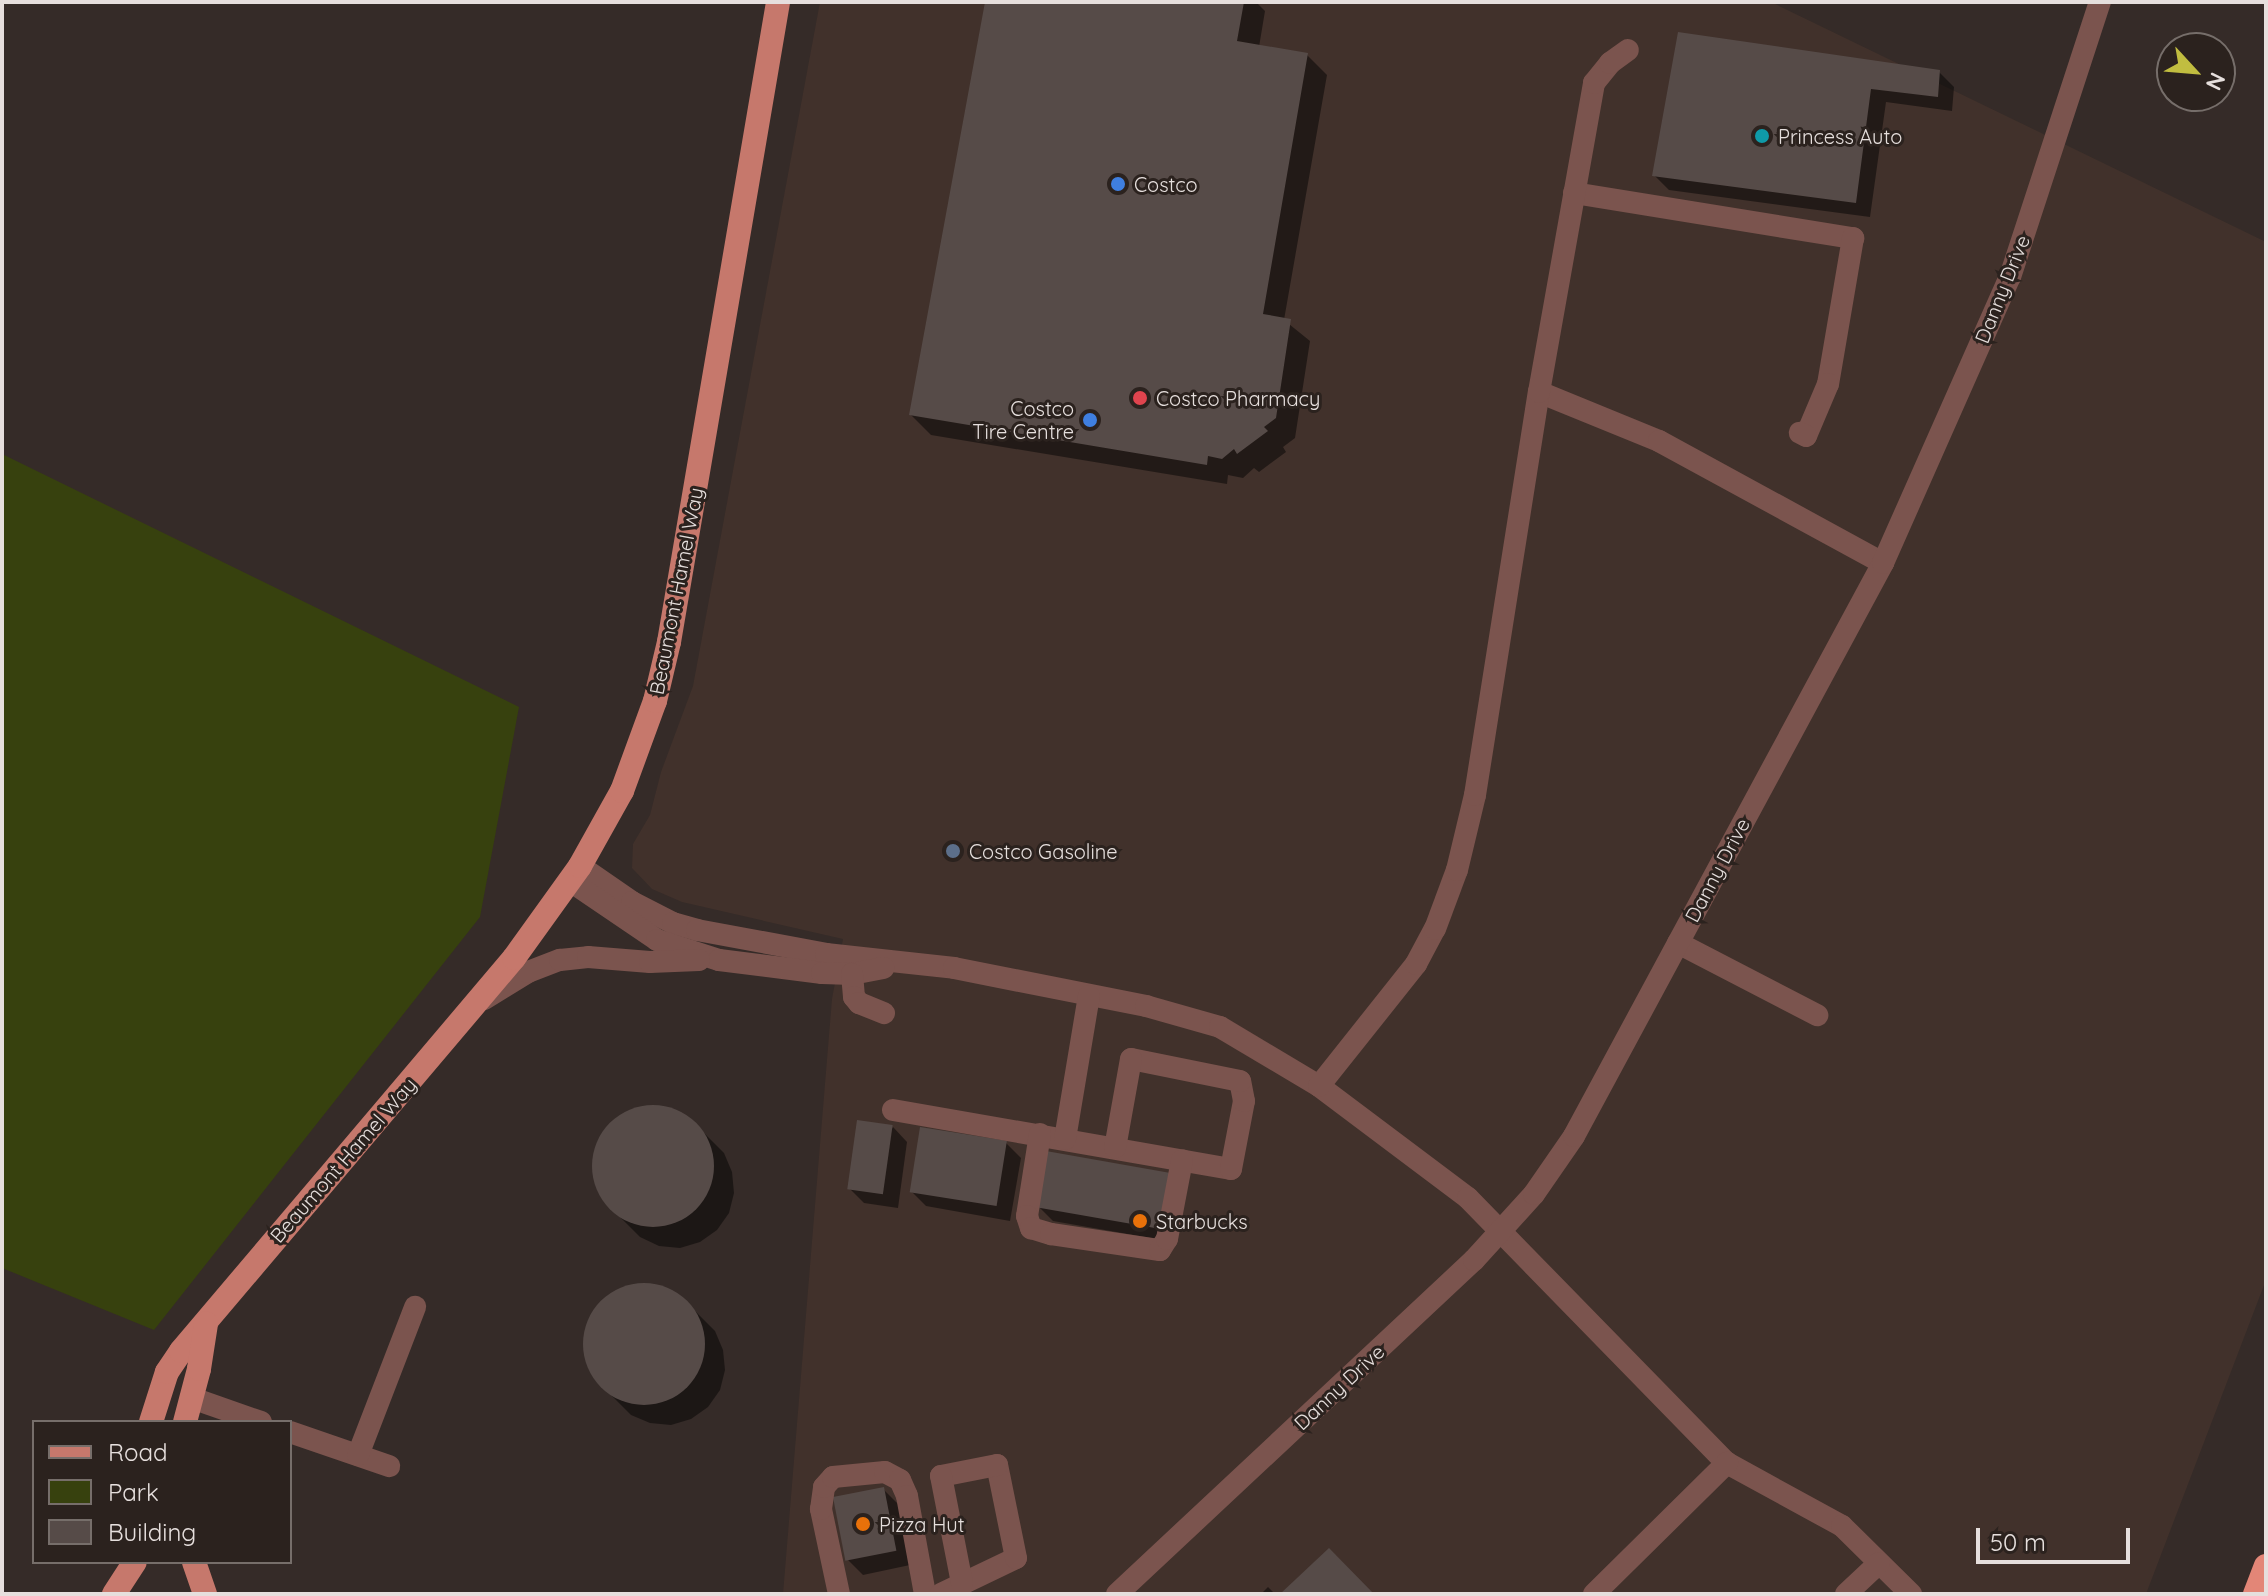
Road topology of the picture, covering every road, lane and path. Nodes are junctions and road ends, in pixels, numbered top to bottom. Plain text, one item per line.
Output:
1 (778, 2) edge
2 (2100, 2) edge
3 (1628, 50) dead end
4 (1574, 193) junction
5 (1539, 392) junction
6 (1800, 433) dead end
7 (1883, 563) junction
8 (575, 874) junction
9 (1678, 943) junction
10 (719, 960) junction
11 (904, 963) junction
12 (852, 974) junction
13 (1089, 996) junction
14 (477, 1005) junction
15 (884, 1013) dead end
16 (1817, 1015) dead end
17 (1319, 1086) junction
18 (893, 1110) dead end
19 (1040, 1134) junction
20 (1065, 1139) junction
21 (1115, 1148) junction
22 (1182, 1160) junction
23 (1502, 1231) junction
24 (415, 1307) dead end
25 (206, 1324) junction
26 (192, 1398) junction
27 (152, 1420) edge
28 (186, 1420) edge
29 (255, 1420) edge
30 (292, 1433) edge
31 (358, 1455) junction
32 (1727, 1463) junction
33 (389, 1466) dead end
34 (1879, 1563) junction
35 (134, 1564) edge
36 (195, 1564) edge
37 (2266, 1566) edge
38 (941, 1591) edge
39 (114, 1594) edge
40 (205, 1594) edge
41 (839, 1594) edge
42 (1117, 1594) edge
43 (1594, 1594) edge
44 (1846, 1594) edge
45 (1911, 1594) edge
46 (2255, 1594) edge

1 - 8 main road, Beaumont Hamel Way
2 - 7 street, Danny Drive
3 - 4 street
4 - 5 street
4 - 6 street
5 - 7 street
5 - 17 street
7 - 9 street, Danny Drive
8 - 10 street
8 - 11 street
8 - 14 main road, Beaumont Hamel Way
9 - 16 street
9 - 23 street, Danny Drive
10 - 12 street
10 - 14 street
11 - 12 street
11 - 13 street
12 - 15 street
13 - 17 street
13 - 20 street
14 - 25 main road, Beaumont Hamel Way
17 - 23 street
18 - 19 street
19 - 20 street
19 - 22 street
20 - 21 street
21 - 22 street
21 - 22 street
23 - 32 street
23 - 42 street, Danny Drive
24 - 31 street
25 - 26 main road, Beaumont Hamel Way
25 - 27 main road, Beaumont Hamel Way
26 - 28 main road, Beaumont Hamel Way
26 - 29 street
30 - 31 street
31 - 33 street
32 - 34 street
32 - 43 street
34 - 44 street
34 - 45 street
35 - 39 main road
36 - 40 main road
37 - 46 highway
38 - 38 street
38 - 41 street

